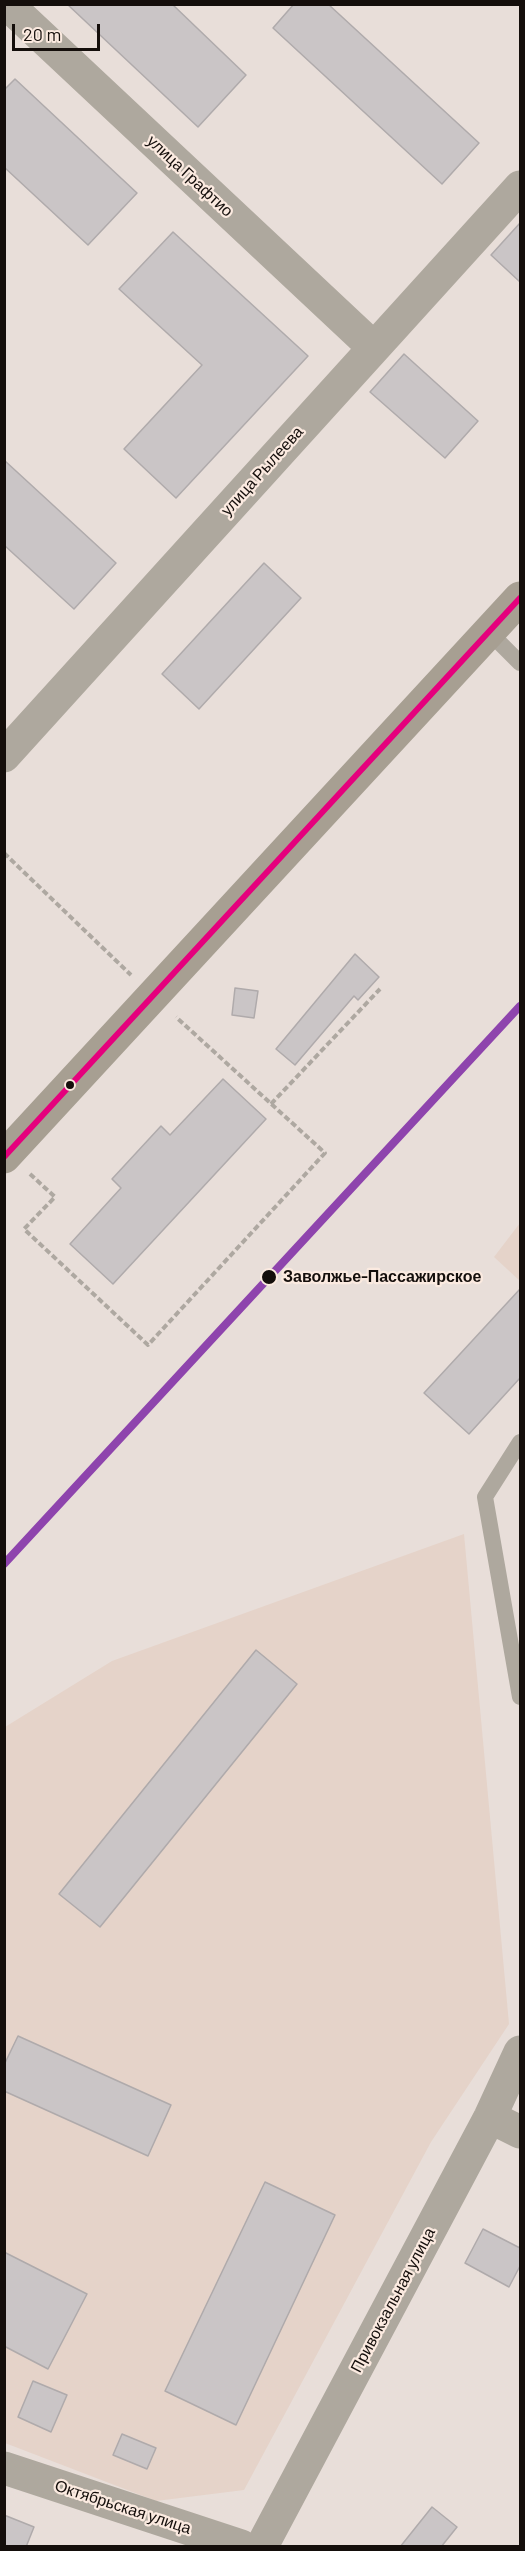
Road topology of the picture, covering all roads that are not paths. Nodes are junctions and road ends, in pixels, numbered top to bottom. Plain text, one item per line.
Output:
1 (6, 4) edge
2 (520, 187) edge
3 (373, 348) junction
4 (520, 598) edge
5 (489, 632) junction
6 (520, 663) edge
7 (4, 756) edge
8 (6, 1155) edge
9 (520, 1442) edge
10 (520, 1697) edge
11 (520, 2052) edge
12 (490, 2117) junction
13 (520, 2132) edge
14 (4, 2468) edge
15 (241, 2547) edge
16 (262, 2547) edge

1 - 3 street, улица Графтио
2 - 3 street, улица Рылеева
3 - 7 street, улица Рылеева
4 - 5 main road
5 - 6 lane
5 - 8 main road
9 - 10 lane
11 - 12 street, Привокзальная улица
12 - 13 street
12 - 16 street, Привокзальная улица
14 - 15 street, Октябрьская улица

